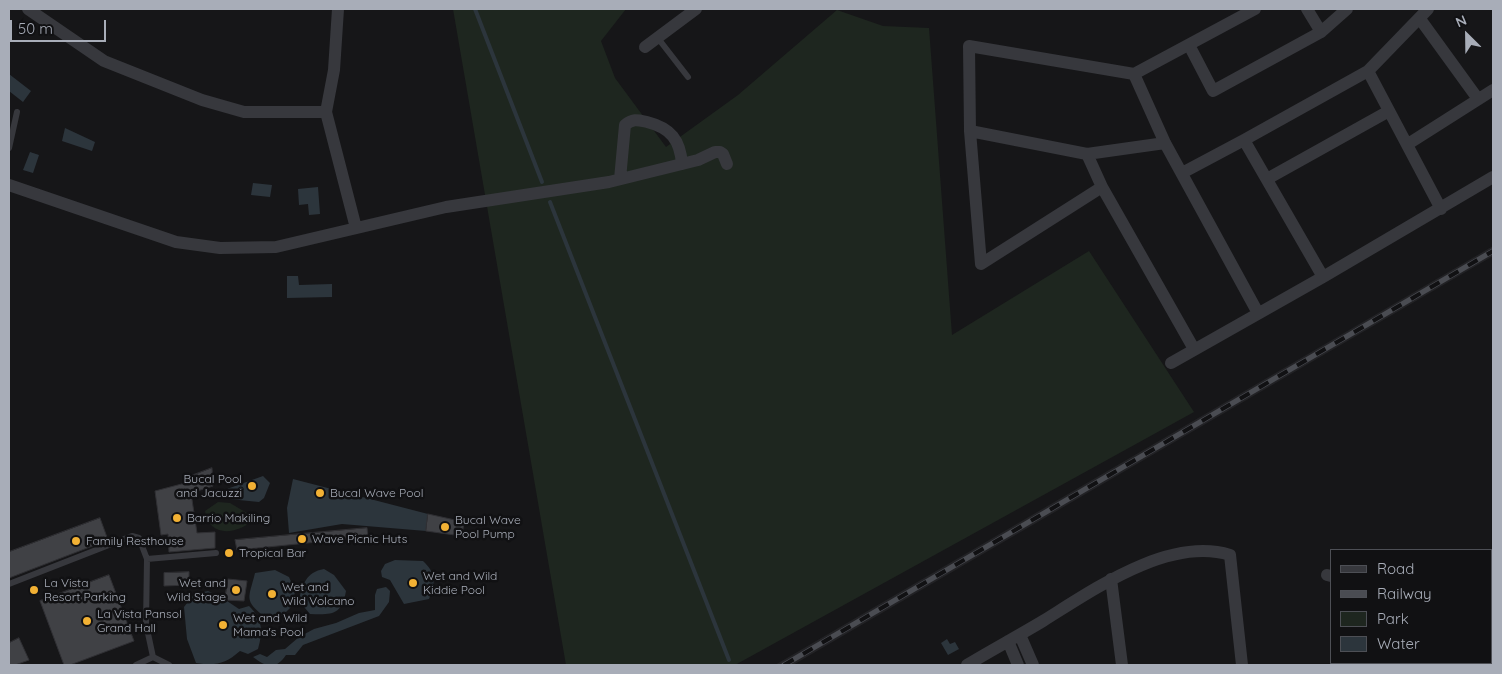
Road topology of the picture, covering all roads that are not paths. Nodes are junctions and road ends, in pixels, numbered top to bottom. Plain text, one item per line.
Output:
1 (28, 9) edge
2 (338, 9) edge
3 (696, 9) edge
4 (1255, 9) edge
5 (1307, 9) edge
6 (1347, 9) edge
7 (1424, 14) edge
8 (1321, 32) junction
9 (657, 37) junction
10 (1189, 45) junction
11 (645, 47) dead end
12 (1368, 71) junction
13 (1134, 74) junction
14 (688, 77) dead end
15 (1493, 90) edge
16 (1478, 100) junction
17 (1388, 111) junction
18 (17, 112) dead end
19 (326, 112) junction
20 (970, 130) junction
21 (1244, 140) junction
22 (1166, 143) junction
23 (1408, 144) junction
24 (9, 148) edge
25 (1088, 154) junction
26 (682, 164) junction
27 (727, 164) dead end
28 (1182, 173) junction
29 (1493, 177) edge
30 (620, 179) junction
31 (1267, 179) junction
32 (9, 185) edge
33 (1102, 187) junction
34 (1441, 209) junction
35 (356, 228) junction
36 (1323, 278) junction
37 (1258, 314) junction
38 (1194, 349) junction
39 (1171, 363) dead end
40 (216, 553) dead end
41 (147, 559) junction
42 (1111, 579) junction
43 (9, 584) edge
44 (1020, 635) junction
45 (1008, 641) junction
46 (153, 657) junction
47 (136, 665) edge
48 (169, 665) edge
49 (967, 665) edge
50 (1018, 665) edge
51 (1033, 665) edge
52 (1122, 665) edge
53 (1242, 665) edge

1 - 19 street
2 - 19 street
3 - 9 street
4 - 10 street
5 - 8 street
6 - 8 street
7 - 12 street
7 - 16 street
8 - 10 street
9 - 11 street
9 - 14 lane
10 - 13 street
12 - 17 street
12 - 21 street
13 - 20 street
13 - 22 street
15 - 16 street
16 - 23 street
17 - 23 street
17 - 31 street
18 - 24 lane
19 - 35 street
20 - 25 street
20 - 33 street
21 - 28 street
21 - 31 street
22 - 25 street
22 - 28 street
23 - 34 street
25 - 33 street
26 - 27 street
26 - 30 street
26 - 30 street
28 - 37 street
29 - 34 street
30 - 35 street
31 - 36 street
32 - 35 street
33 - 38 street
34 - 36 street
36 - 37 street
37 - 38 street
38 - 39 street
40 - 41 lane
41 - 43 lane
41 - 46 lane
42 - 44 street
42 - 52 street
42 - 53 street
44 - 45 street
44 - 51 street
45 - 49 street
45 - 50 street
46 - 47 lane
46 - 48 lane

